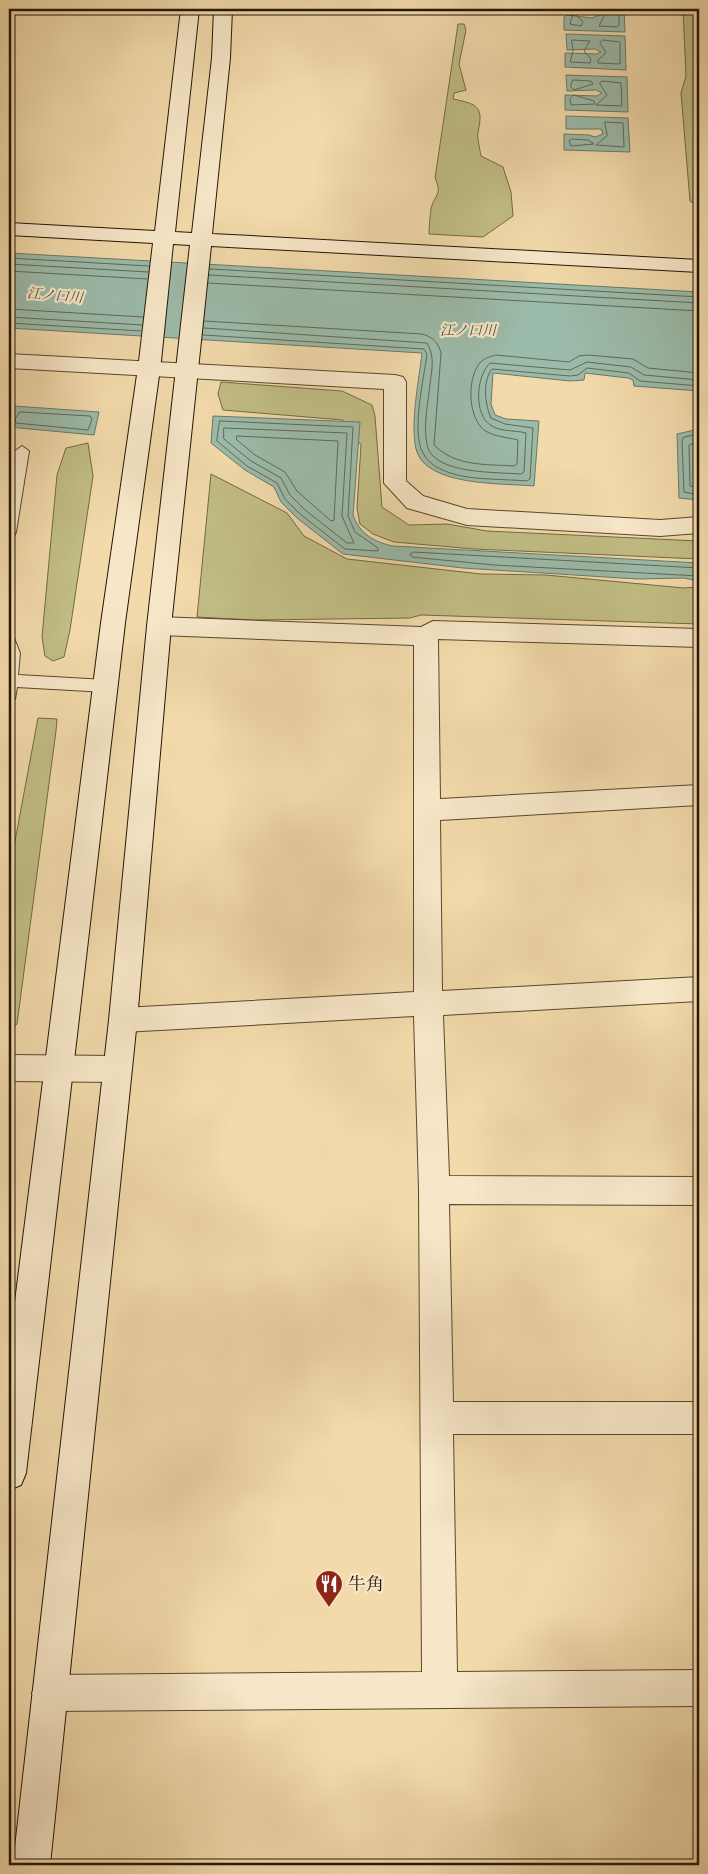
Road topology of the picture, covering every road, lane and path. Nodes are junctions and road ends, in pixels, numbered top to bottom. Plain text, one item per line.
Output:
1 (190, 9) edge
2 (223, 9) edge
3 (9, 229) edge
4 (163, 244) junction
5 (200, 246) junction
6 (699, 266) edge
7 (9, 361) edge
8 (149, 365) junction
9 (187, 367) junction
10 (22, 451) dead end
11 (699, 525) edge
12 (9, 532) edge
13 (158, 626) junction
14 (426, 636) junction
15 (699, 638) edge
16 (9, 642) edge
17 (9, 686) edge
18 (106, 686) junction
19 (699, 795) edge
20 (428, 810) junction
21 (699, 989) edge
22 (428, 1004) junction
23 (123, 1020) junction
24 (9, 1068) edge
25 (60, 1068) junction
26 (117, 1069) junction
27 (434, 1190) junction
28 (699, 1192) edge
29 (436, 1418) junction
30 (699, 1418) edge
31 (9, 1473) edge
32 (699, 1688) edge
33 (440, 1690) junction
34 (50, 1693) junction
35 (31, 1865) edge

1 - 4 street
2 - 5 street
3 - 4 street
4 - 5 street
4 - 8 street
5 - 6 street
5 - 9 street
7 - 8 street
8 - 9 street
8 - 18 street
9 - 11 street
9 - 13 street
10 - 12 lane
13 - 14 street
13 - 23 street
14 - 15 street
14 - 20 street
16 - 17 lane
17 - 18 lane
18 - 25 street
19 - 20 street
20 - 22 street
21 - 22 street
22 - 23 street
22 - 27 street
23 - 26 street
24 - 25 street
25 - 26 street
25 - 31 street
26 - 34 street
27 - 28 street
27 - 29 street
29 - 30 street
29 - 33 street
32 - 33 street
33 - 34 street
34 - 35 street

